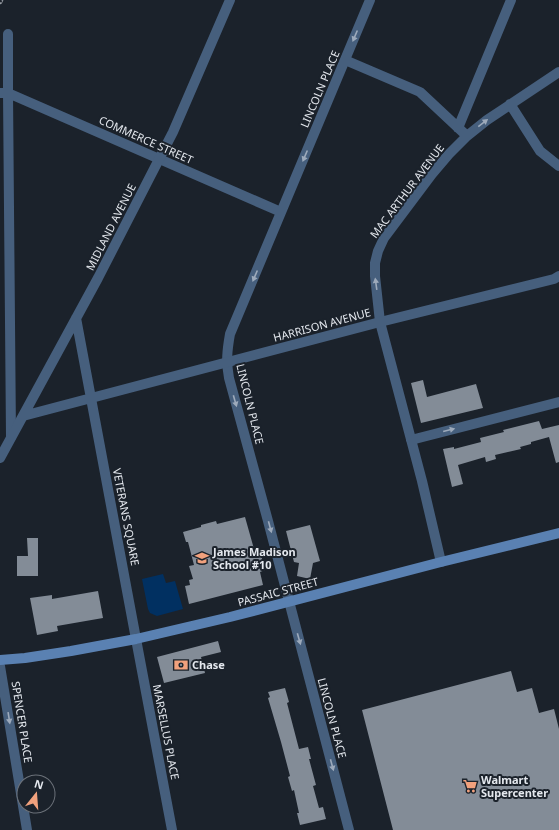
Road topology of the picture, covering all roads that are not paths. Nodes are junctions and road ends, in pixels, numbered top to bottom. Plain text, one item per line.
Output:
1 (230, 0) edge
2 (370, 0) edge
3 (511, 0) edge
4 (8, 34) dead end
5 (345, 60) junction
6 (559, 72) edge
7 (4, 93) edge
8 (510, 104) junction
9 (458, 128) junction
10 (467, 136) junction
11 (159, 159) junction
12 (559, 166) edge
13 (282, 212) junction
14 (559, 276) edge
15 (76, 318) junction
16 (380, 322) junction
17 (227, 363) junction
18 (0, 390) edge
19 (11, 390) junction
20 (92, 398) junction
21 (559, 402) edge
22 (22, 416) junction
23 (11, 438) junction
24 (411, 440) junction
25 (0, 458) edge
26 (559, 533) edge
27 (441, 562) junction
28 (289, 601) junction
29 (136, 639) junction
30 (0, 660) edge
31 (0, 666) edge
32 (27, 830) edge
33 (172, 830) edge
34 (349, 830) edge

1 - 11 street, MIDLAND AVENUE
2 -> 5 street, LINCOLN PLACE
3 - 9 street
4 - 7 street
5 - 9 street
5 -> 13 street, LINCOLN PLACE
6 - 8 street, MAC ARTHUR AVENUE
7 - 11 street, COMMERCE STREET
7 - 19 street
10 -> 8 street, MAC ARTHUR AVENUE
8 - 12 street
9 - 10 street
16 -> 10 street, MAC ARTHUR AVENUE
11 - 13 street, COMMERCE STREET
11 - 15 street, MIDLAND AVENUE
13 -> 17 street, LINCOLN PLACE
14 - 16 street, HARRISON AVENUE
15 - 20 street, VETERANS SQUARE
15 - 22 street, MIDLAND AVENUE
16 - 17 street, HARRISON AVENUE
16 - 24 street, MAC ARTHUR AVENUE
17 - 20 street, HARRISON AVENUE
17 -> 28 street, LINCOLN PLACE
18 - 19 street
19 - 23 street
20 - 22 street
20 - 29 street, VETERANS SQUARE
24 -> 21 street
22 - 23 street, MIDLAND AVENUE
23 - 25 street, MIDLAND AVENUE
24 - 27 street, MAC ARTHUR AVENUE
26 - 27 main road, PASSAIC STREET
27 - 28 main road, PASSAIC STREET
28 - 29 main road, PASSAIC STREET
28 -> 34 street, LINCOLN PLACE
29 - 30 main road, PASSAIC STREET
29 - 33 street, MARSELLUS PLACE
31 -> 32 street, SPENCER PLACE

